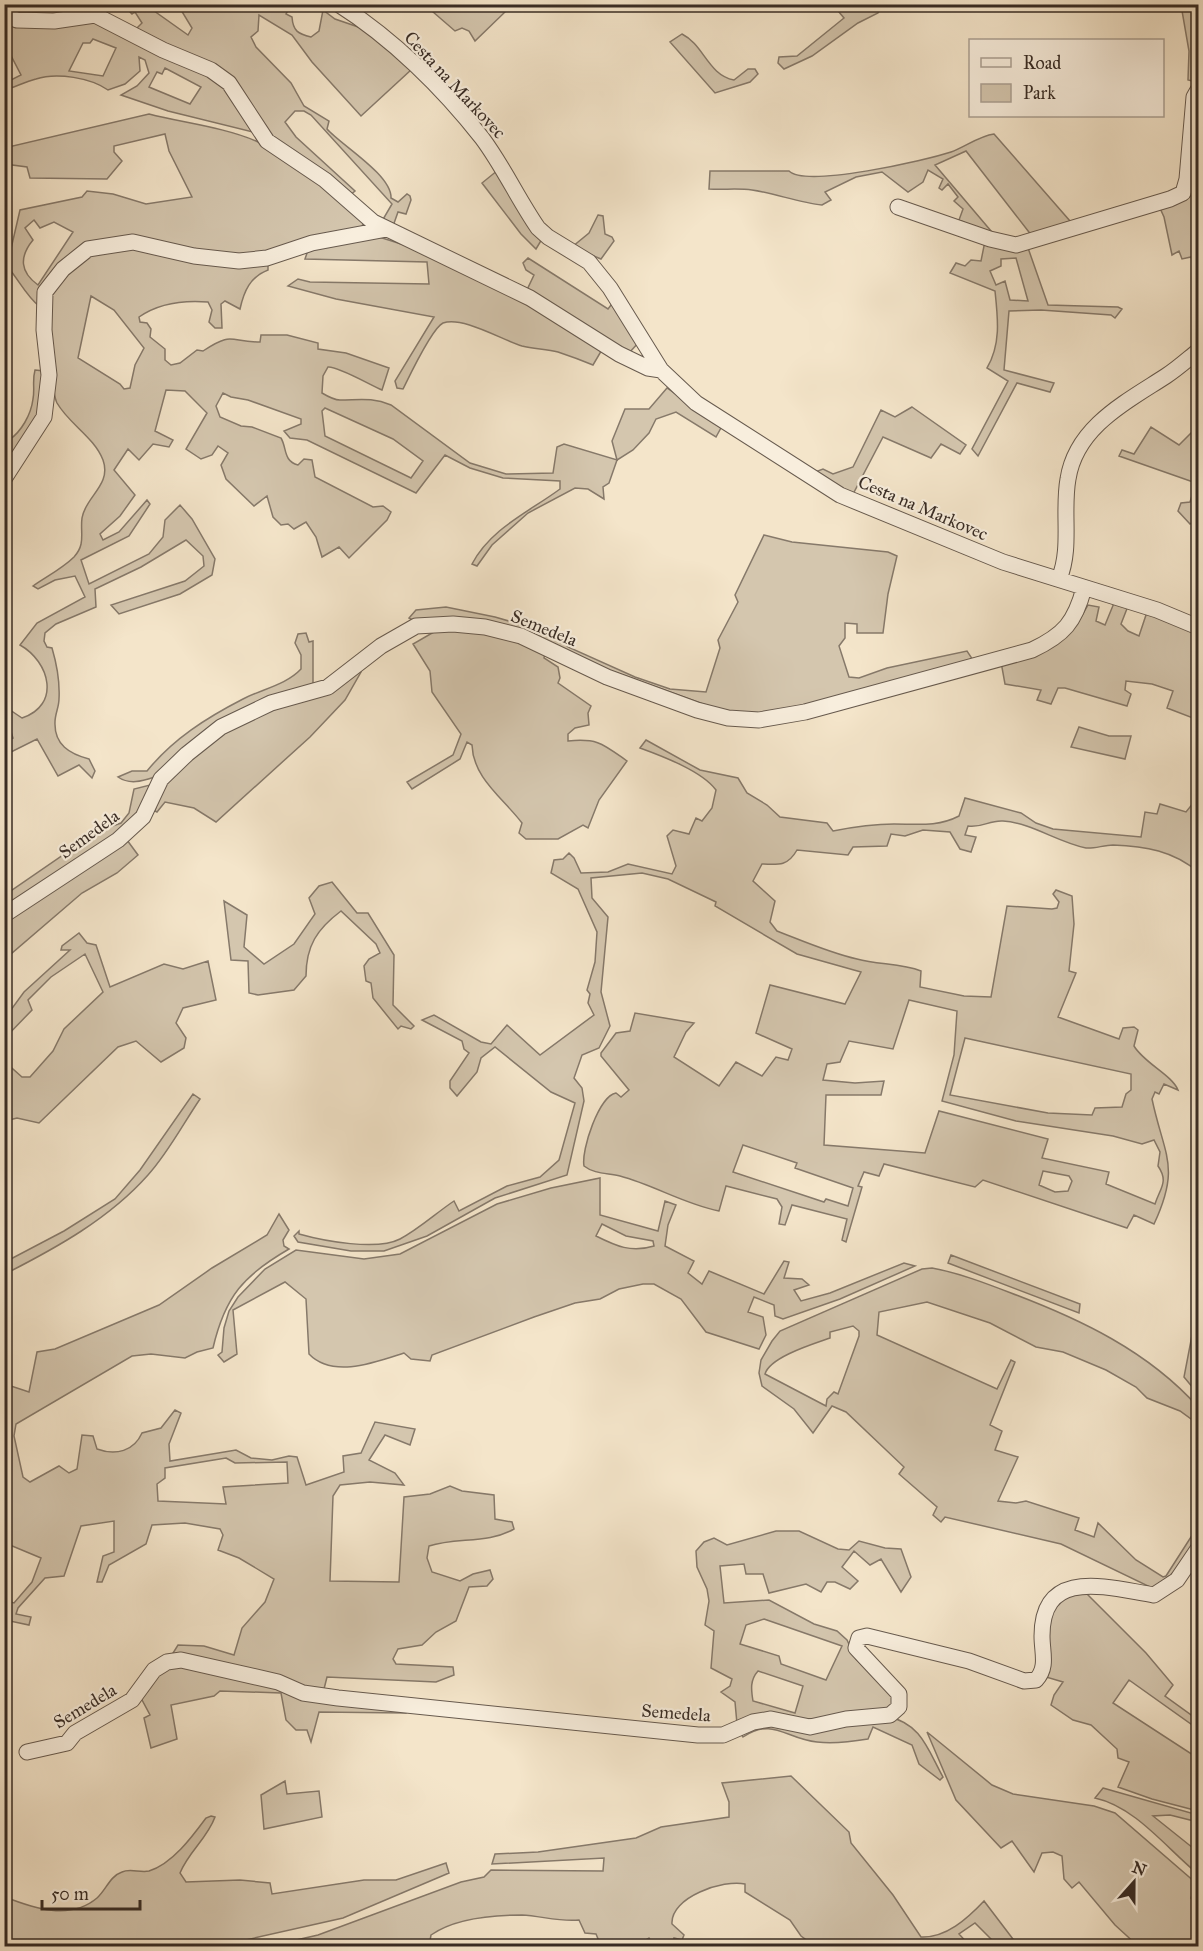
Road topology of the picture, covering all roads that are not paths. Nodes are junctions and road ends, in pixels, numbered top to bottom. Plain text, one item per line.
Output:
1 (338, 4) edge
2 (4, 15) edge
3 (1198, 90) edge
4 (898, 207) dead end
5 (387, 229) junction
6 (1198, 351) edge
7 (661, 370) junction
8 (4, 479) edge
9 (1059, 579) junction
10 (1084, 588) junction
11 (1198, 627) edge
12 (4, 915) edge
13 (1198, 1549) edge
14 (27, 1752) dead end

1 - 7 street, Cesta na Markovec
2 - 5 street, Cesta na Markovec
3 - 4 street
5 - 7 street, Cesta na Markovec
5 - 8 street
6 - 9 street
7 - 9 street, Cesta na Markovec
9 - 10 street, Cesta na Markovec
10 - 11 street, Cesta na Markovec
10 - 12 street, Semedela
13 - 14 street, Semedela

